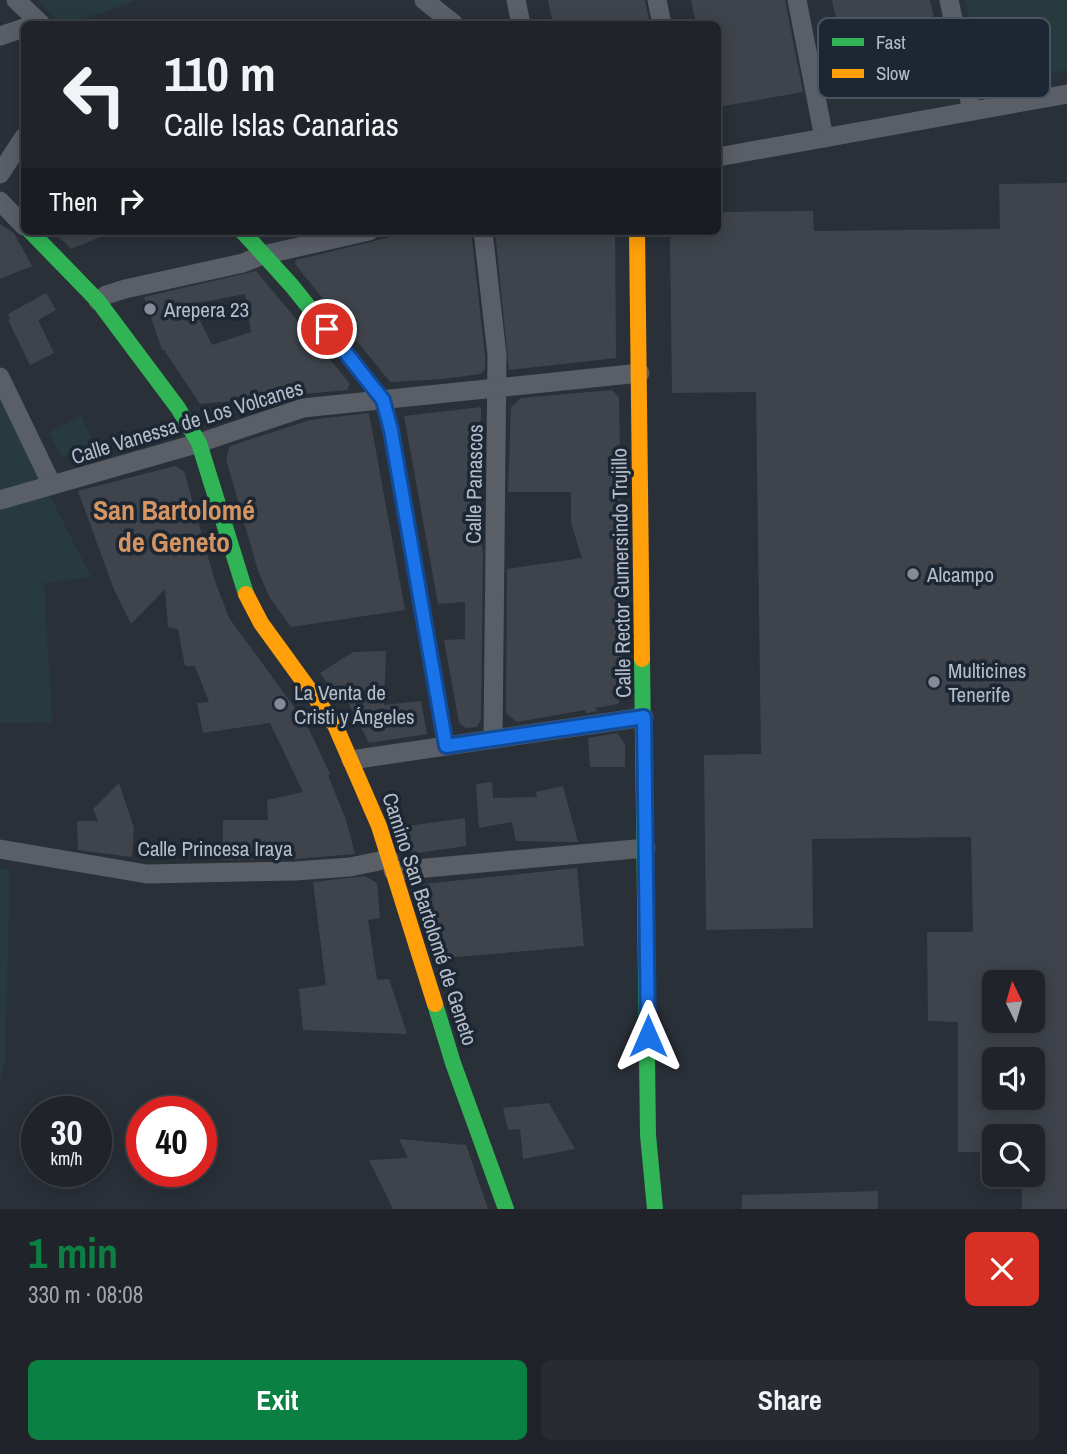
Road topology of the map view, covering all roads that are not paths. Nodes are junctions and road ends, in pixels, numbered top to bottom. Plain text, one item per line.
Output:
1 (16, 0) edge
2 (424, 0) edge
3 (516, 0) edge
4 (657, 0) edge
5 (797, 0) edge
6 (949, 0) edge
7 (953, 18) edge
8 (32, 21) edge
9 (450, 21) edge
10 (520, 21) edge
11 (661, 21) edge
12 (21, 29) edge
13 (0, 36) edge
14 (969, 98) edge
15 (1045, 98) edge
16 (972, 111) junction
17 (824, 138) junction
18 (21, 141) edge
19 (721, 156) edge
20 (0, 174) edge
21 (1, 205) edge
22 (21, 223) edge
23 (34, 235) edge
24 (246, 235) edge
25 (351, 235) edge
26 (483, 235) edge
27 (636, 235) edge
28 (263, 255) junction
29 (98, 301) junction
30 (640, 373) junction
31 (0, 377) edge
32 (497, 387) junction
33 (383, 400) junction
34 (199, 443) junction
35 (52, 485) junction
36 (0, 500) edge
37 (644, 717) junction
38 (493, 738) junction
39 (446, 746) junction
40 (351, 760) junction
41 (646, 848) junction
42 (0, 849) edge
43 (391, 865) junction
44 (506, 1209) edge
45 (654, 1209) edge

1 - 8 street
2 - 9 street
3 - 10 street
4 - 11 street
5 - 17 street
6 - 7 street
12 - 13 street
14 - 16 street
15 - 16 street
16 - 17 street
17 - 19 street
18 - 20 street
21 - 22 street
23 - 29 street, Camino San Bartolomé de Geneto
24 - 28 street
25 - 28 street
26 - 32 street, Calle Panascos
27 - 30 street, Calle Rector Gumersindo Trujillo
28 - 29 street
28 - 33 street
29 - 34 street, Camino San Bartolomé de Geneto
30 - 32 street, Calle Vanessa de Los Volcanes
30 - 37 street, Calle Rector Gumersindo Trujillo
31 - 35 street
32 - 33 street, Calle Vanessa de Los Volcanes
32 - 38 street, Calle Panascos
33 - 34 street, Calle Vanessa de Los Volcanes
33 - 39 street
34 - 35 street, Calle Vanessa de Los Volcanes
34 - 40 street, Camino San Bartolomé de Geneto
35 - 36 street, Calle Vanessa de Los Volcanes
37 - 38 street
37 - 41 street, Calle Rector Gumersindo Trujillo
38 - 39 street
39 - 40 street
40 - 43 street, Camino San Bartolomé de Geneto
41 - 43 street, Calle Princesa Iraya
41 - 45 street, Calle Rector Gumersindo Trujillo
42 - 43 street, Calle Princesa Iraya
43 - 44 street, Camino San Bartolomé de Geneto

